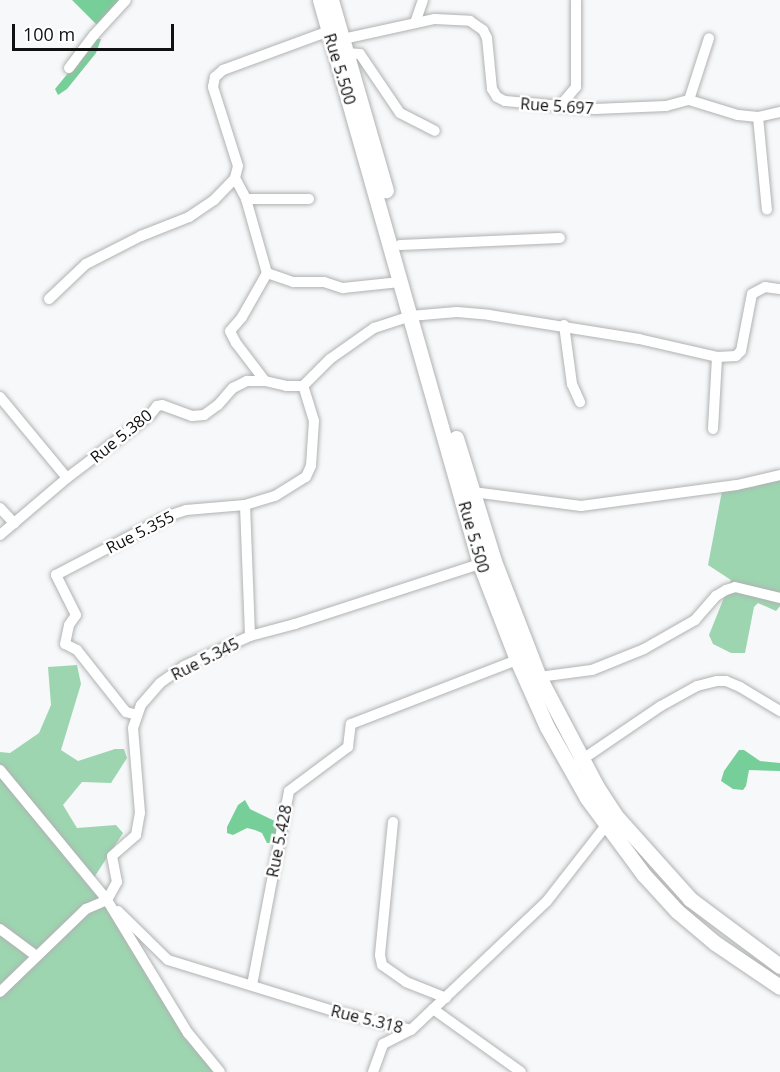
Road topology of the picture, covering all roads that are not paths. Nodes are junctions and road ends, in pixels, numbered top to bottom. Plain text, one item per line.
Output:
1 (126, 0) edge
2 (320, 0) edge
3 (331, 0) edge
4 (423, 0) edge
5 (576, 0) edge
6 (415, 23) junction
7 (329, 31) junction
8 (709, 38) dead end
9 (345, 46) junction
10 (69, 68) dead end
11 (689, 100) junction
12 (560, 106) junction
13 (780, 112) edge
14 (758, 117) junction
15 (435, 131) dead end
16 (235, 178) junction
17 (246, 199) junction
18 (309, 199) dead end
19 (766, 210) dead end
20 (560, 238) dead end
21 (400, 245) junction
22 (267, 273) junction
23 (400, 282) junction
24 (780, 289) edge
25 (49, 299) dead end
26 (413, 315) junction
27 (564, 326) junction
28 (717, 357) junction
29 (265, 381) junction
30 (303, 386) junction
31 (0, 397) edge
32 (580, 402) dead end
33 (713, 429) dead end
34 (67, 478) junction
35 (779, 478) edge
36 (473, 492) junction
37 (245, 505) junction
38 (0, 508) edge
39 (14, 523) junction
40 (0, 535) edge
41 (480, 564) junction
42 (780, 598) edge
43 (250, 636) junction
44 (517, 660) junction
45 (539, 677) junction
46 (780, 711) edge
47 (137, 715) junction
48 (575, 764) junction
49 (0, 770) edge
50 (610, 819) junction
51 (393, 822) dead end
52 (107, 900) junction
53 (0, 929) edge
54 (35, 955) junction
55 (780, 966) edge
56 (252, 985) junction
57 (780, 987) edge
58 (0, 992) edge
59 (446, 998) junction
60 (433, 1009) junction
61 (411, 1030) junction
62 (220, 1072) edge
63 (373, 1072) edge
64 (521, 1072) edge

1 - 10 street
2 - 7 main road, Rue 5.500
3 - 9 main road, Rue 5.500
4 - 6 street
5 - 12 street
6 - 9 street, Rue 5.697
6 - 12 street, Rue 5.697
7 - 16 street
7 - 23 main road, Rue 5.500
8 - 11 street
9 - 15 street
9 - 21 main road, Rue 5.500
11 - 12 street, Rue 5.697
11 - 14 street, Rue 5.697
13 - 14 street, Rue 5.697
14 - 19 street
16 - 17 street
16 - 25 street
17 - 18 street
17 - 22 street
20 - 21 street
21 - 26 main road, Rue 5.500
22 - 23 street
22 - 29 street
23 - 26 main road, Rue 5.500
24 - 28 street
26 - 27 street
26 - 30 street
26 - 36 main road, Rue 5.500
26 - 41 main road, Rue 5.500
27 - 28 street
27 - 32 street
28 - 33 street
29 - 30 street, Rue 5.380
29 - 34 street, Rue 5.380
30 - 37 street, Rue 5.355
31 - 34 street
34 - 39 street, Rue 5.380
35 - 36 street
36 - 45 main road, Rue 5.500
37 - 43 street
37 - 47 street, Rue 5.355
38 - 39 street
39 - 40 street, Rue 5.380
41 - 43 street, Rue 5.345
41 - 44 main road, Rue 5.500
42 - 45 street
43 - 47 street, Rue 5.345
44 - 48 main road, Rue 5.500
44 - 56 street, Rue 5.428
45 - 48 main road, Rue 5.500
46 - 48 street
47 - 52 street, Rue 5.345
48 - 50 main road, Rue 5.500
49 - 52 street
50 - 55 main road, Rue 5.500
50 - 57 main road, Rue 5.500
50 - 59 street, Rue 5.318
51 - 59 street
52 - 54 street
52 - 56 street, Rue 5.318
52 - 62 street
53 - 54 street
54 - 58 street
56 - 61 street, Rue 5.318
59 - 60 street, Rue 5.318
60 - 61 street, Rue 5.318
60 - 64 street
61 - 63 street

